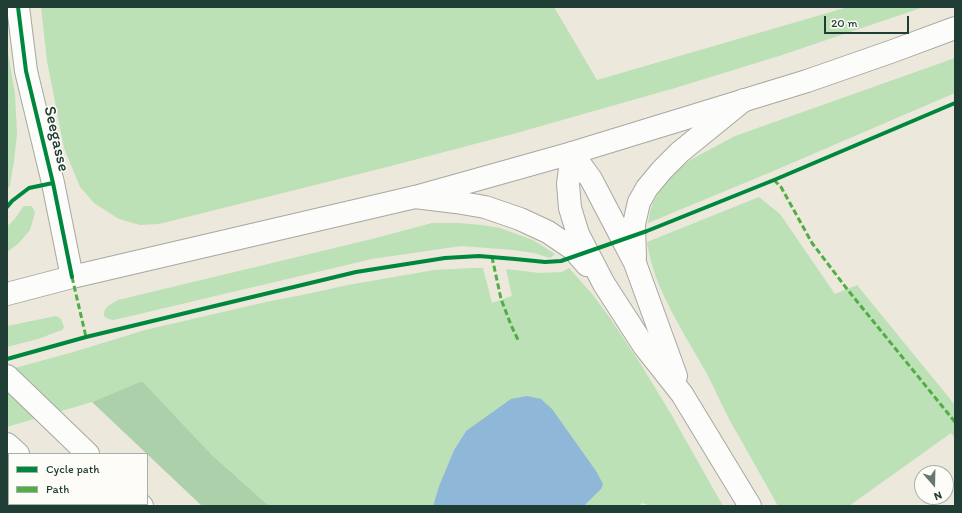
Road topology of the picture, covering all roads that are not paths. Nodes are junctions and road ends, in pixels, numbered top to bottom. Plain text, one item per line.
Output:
1 (18, 7) edge
2 (955, 28) edge
3 (744, 100) junction
4 (572, 153) junction
5 (415, 197) junction
6 (635, 263) junction
7 (72, 277) junction
8 (604, 284) junction
9 (7, 294) edge
10 (7, 376) edge
11 (682, 394) junction
12 (7, 444) edge
13 (17, 453) edge
14 (87, 453) edge
15 (750, 506) edge

1 - 7 main road, Seegasse
2 - 3 main road
3 - 4 main road
3 - 6 main road
4 - 5 main road
4 - 6 main road
4 - 8 main road
5 - 7 main road
5 - 8 main road
6 - 11 main road
7 - 9 main road
8 - 11 main road
10 - 14 main road
11 - 15 main road
12 - 13 main road

